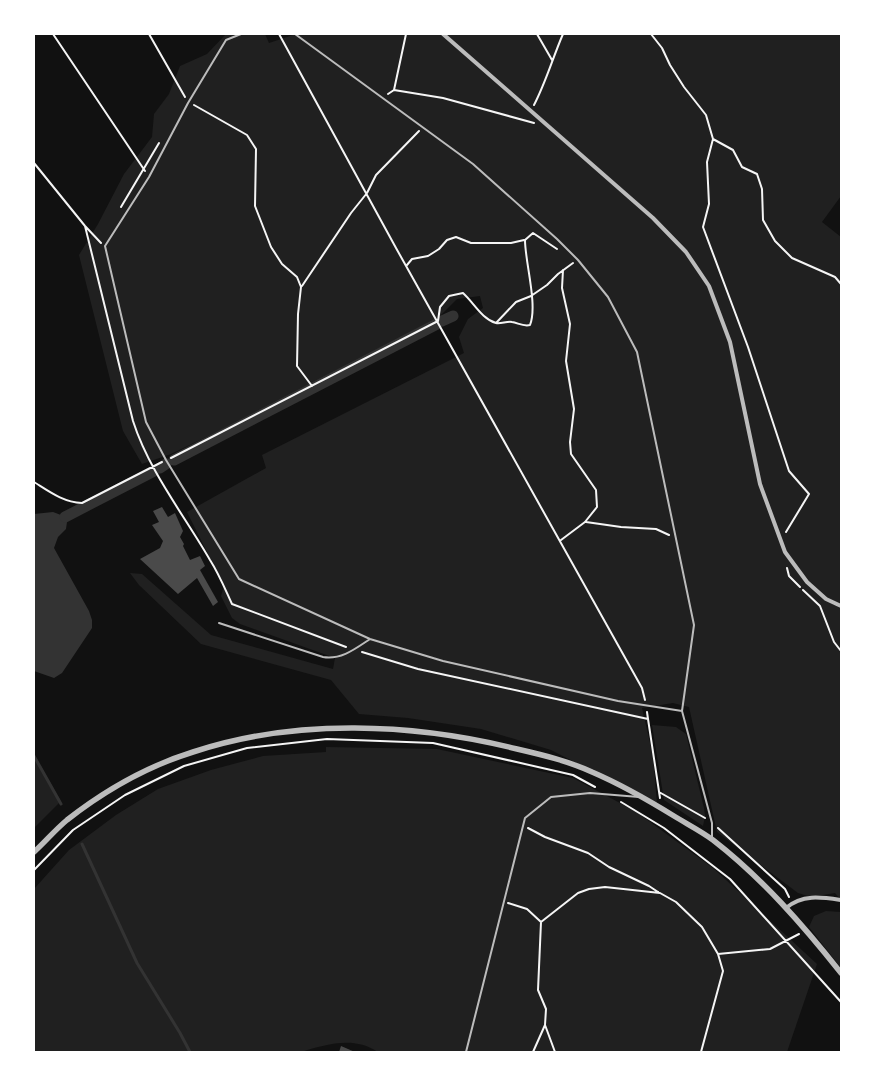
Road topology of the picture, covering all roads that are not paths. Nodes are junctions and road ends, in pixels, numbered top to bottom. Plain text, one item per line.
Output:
1 (241, 34) edge
2 (295, 34) edge
3 (443, 34) edge
4 (841, 606) edge
5 (219, 623) dead end
6 (370, 639) junction
7 (682, 711) junction
8 (642, 798) junction
9 (712, 839) junction
10 (34, 852) edge
11 (841, 900) edge
12 (786, 908) junction
13 (841, 973) edge
14 (466, 1052) edge

1 - 6 lane
2 - 7 lane
3 - 4 street
5 - 6 lane
6 - 7 lane
7 - 9 lane
8 - 9 street
8 - 10 street
8 - 14 lane
9 - 12 street
11 - 12 street
12 - 13 street

